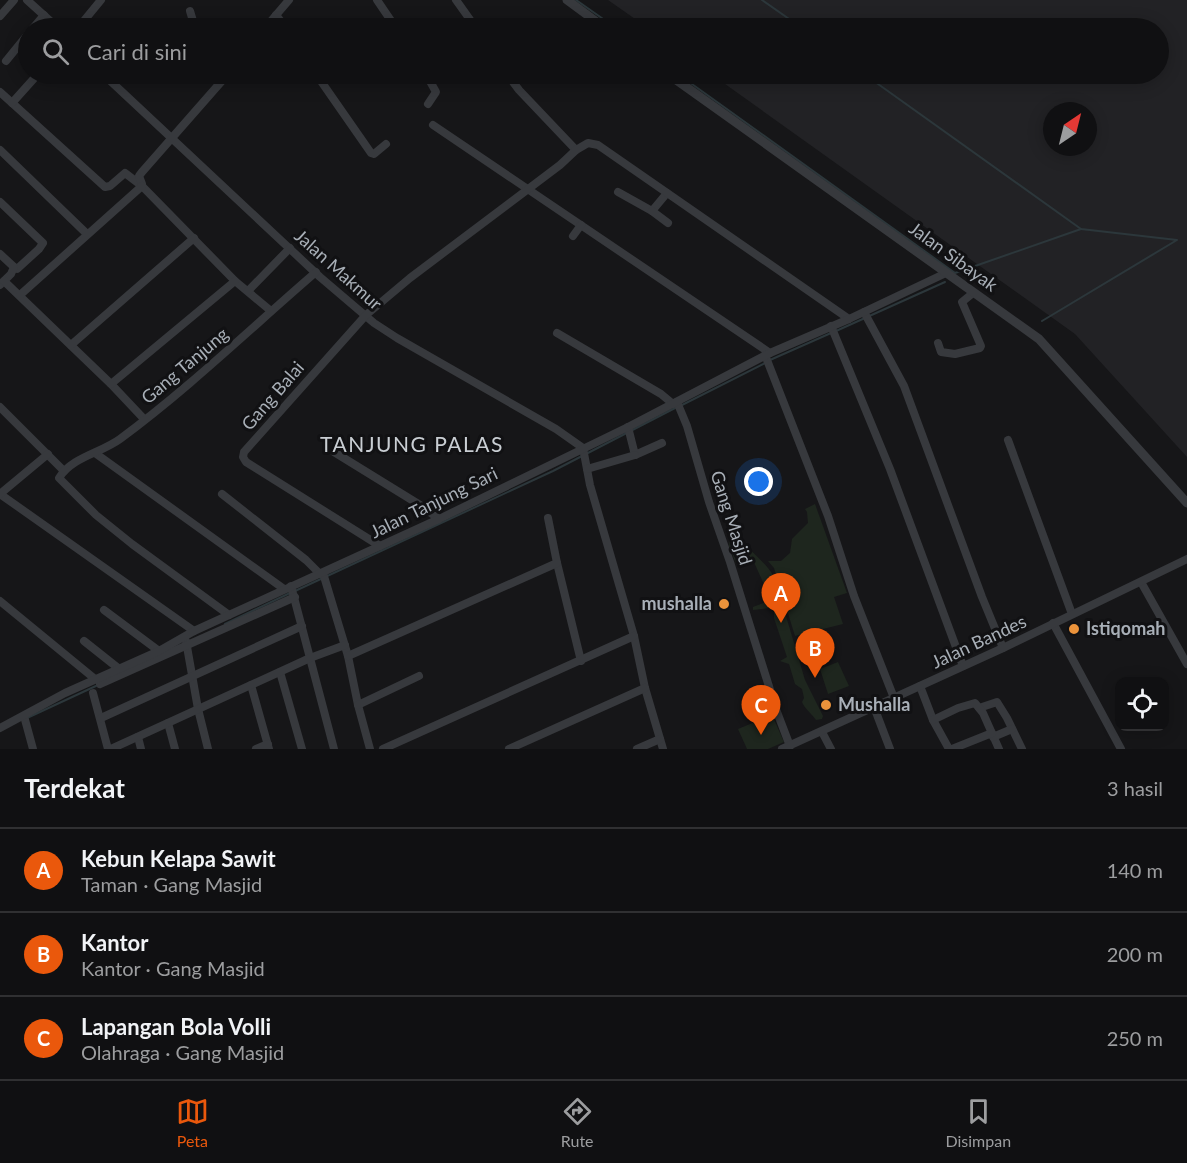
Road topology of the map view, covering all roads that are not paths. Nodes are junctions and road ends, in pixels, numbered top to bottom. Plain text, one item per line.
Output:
1 (14, 0) edge
2 (27, 0) edge
3 (101, 0) edge
4 (289, 0) edge
5 (377, 0) edge
6 (456, 0) edge
7 (567, 0) edge
8 (190, 11) dead end
9 (44, 15) junction
10 (276, 15) junction
11 (0, 16) edge
12 (41, 18) edge
13 (47, 18) edge
14 (86, 18) edge
15 (192, 18) edge
16 (273, 18) edge
17 (278, 18) edge
18 (389, 18) edge
19 (469, 18) edge
20 (591, 18) edge
21 (18, 46) edge
22 (6, 61) dead end
23 (29, 84) edge
24 (113, 84) edge
25 (217, 84) edge
26 (323, 84) edge
27 (432, 84) edge
28 (514, 84) edge
29 (682, 84) edge
30 (0, 92) edge
31 (12, 103) junction
32 (428, 104) dead end
33 (433, 124) dead end
34 (173, 138) junction
35 (386, 144) dead end
36 (0, 150) edge
37 (576, 150) junction
38 (142, 186) junction
39 (527, 189) junction
40 (618, 192) dead end
41 (667, 193) junction
42 (0, 202) edge
43 (652, 211) junction
44 (668, 222) dead end
45 (581, 225) junction
46 (87, 234) junction
47 (573, 236) dead end
48 (194, 238) junction
49 (290, 248) junction
50 (0, 254) edge
51 (14, 267) junction
52 (316, 272) junction
53 (946, 273) junction
54 (235, 281) junction
55 (2, 283) edge
56 (248, 291) junction
57 (973, 292) junction
58 (20, 295) junction
59 (271, 311) junction
60 (865, 314) junction
61 (366, 315) junction
62 (849, 319) junction
63 (832, 328) junction
64 (557, 333) dead end
65 (938, 343) dead end
66 (71, 345) junction
67 (767, 357) junction
68 (111, 384) junction
69 (675, 403) junction
70 (0, 407) edge
71 (8, 415) junction
72 (144, 419) junction
73 (0, 422) edge
74 (629, 430) junction
75 (1008, 440) dead end
76 (662, 443) dead end
77 (333, 452) dead end
78 (584, 452) junction
79 (95, 453) junction
80 (48, 454) junction
81 (635, 454) junction
82 (587, 469) junction
83 (64, 471) junction
84 (0, 494) edge
85 (222, 494) dead end
86 (1187, 503) edge
87 (548, 518) dead end
88 (439, 519) junction
89 (380, 546) junction
90 (1187, 559) edge
91 (557, 563) junction
92 (322, 573) junction
93 (1141, 582) junction
94 (291, 591) junction
95 (0, 601) edge
96 (104, 610) dead end
97 (229, 615) junction
98 (1072, 615) junction
99 (1053, 623) junction
100 (302, 626) junction
101 (194, 631) junction
102 (634, 636) junction
103 (84, 641) dead end
104 (186, 641) junction
105 (345, 645) junction
106 (1003, 648) junction
107 (159, 651) junction
108 (348, 656) junction
109 (310, 658) junction
110 (581, 661) junction
111 (1187, 664) edge
112 (963, 666) junction
113 (117, 672) junction
114 (280, 672) junction
115 (419, 676) dead end
116 (192, 677) junction
117 (98, 682) junction
118 (251, 685) junction
119 (920, 686) junction
120 (645, 688) junction
121 (93, 693) dead end
122 (894, 698) junction
123 (358, 705) junction
124 (873, 706) junction
125 (980, 708) junction
126 (198, 709) junction
127 (24, 718) junction
128 (101, 718) junction
129 (933, 720) junction
130 (168, 723) junction
131 (2, 724) edge
132 (1012, 729) junction
133 (822, 732) junction
134 (993, 735) junction
135 (138, 737) junction
136 (660, 739) junction
137 (268, 747) edge
138 (791, 747) edge
139 (333, 748) edge
140 (33, 749) edge
141 (110, 749) edge
142 (141, 749) edge
143 (175, 749) edge
144 (208, 749) edge
145 (256, 749) edge
146 (302, 749) edge
147 (370, 749) edge
148 (383, 749) edge
149 (509, 749) edge
150 (637, 749) edge
151 (663, 749) edge
152 (831, 749) edge
153 (890, 749) edge
154 (951, 749) edge
155 (999, 749) edge
156 (1022, 749) edge
157 (1121, 749) edge

1 - 11 street
2 - 9 street
3 - 14 street
4 - 10 street
5 - 18 street
6 - 19 street
7 - 20 street
8 - 15 street
9 - 12 street
9 - 13 street
10 - 16 street
10 - 17 street
21 - 22 street
23 - 31 street
24 - 34 street, Jalan Makmur
25 - 34 street
26 - 35 street
27 - 32 street
28 - 37 street
29 - 53 street, Jalan Sibayak
30 - 31 street
31 - 38 street
33 - 39 street
34 - 38 street
34 - 49 street, Jalan Makmur
36 - 46 street
37 - 39 street
37 - 41 street
38 - 46 street
38 - 48 street
39 - 45 street
39 - 61 street
40 - 43 street
41 - 43 street
41 - 62 street
42 - 51 street
43 - 44 street
45 - 47 street
45 - 67 street
46 - 58 street
48 - 54 street
48 - 66 street
49 - 52 street, Jalan Makmur
49 - 56 street
50 - 51 street
51 - 55 street
52 - 59 street, Gang Tanjung
52 - 61 street, Jalan Makmur
53 - 57 street, Jalan Sibayak
53 - 60 street, Jalan Tanjung Sari
54 - 56 street
54 - 68 street
55 - 58 street
56 - 59 street
57 - 65 street
57 - 86 street, Jalan Sibayak
58 - 66 street
59 - 72 street, Gang Tanjung
60 - 62 street, Jalan Tanjung Sari
60 - 106 street
61 - 78 street, Jalan Makmur
61 - 89 street, Gang Balai
62 - 63 street, Jalan Tanjung Sari
63 - 67 street, Jalan Tanjung Sari
63 - 112 street
64 - 69 street
66 - 68 street
67 - 69 street, Jalan Tanjung Sari
67 - 122 street
68 - 72 street
69 - 74 street, Jalan Tanjung Sari
69 - 138 street, Gang Masjid
70 - 71 street
71 - 73 street
71 - 80 street
72 - 79 street, Gang Tanjung
74 - 78 street, Jalan Tanjung Sari
74 - 81 street
75 - 98 street
76 - 81 street
77 - 88 street
78 - 82 street
78 - 88 street, Jalan Tanjung Sari
79 - 83 street, Gang Tanjung
79 - 94 street
80 - 83 street
80 - 84 street
81 - 82 street
82 - 102 street
83 - 97 street
84 - 101 street
85 - 92 street
87 - 91 street
88 - 89 street, Jalan Tanjung Sari
89 - 92 street, Jalan Tanjung Sari
90 - 93 street, Jalan Bandes
91 - 108 street
91 - 110 street
92 - 94 street, Jalan Tanjung Sari
92 - 105 street
93 - 98 street, Jalan Bandes
93 - 111 street
94 - 97 street, Jalan Tanjung Sari
94 - 100 street
94 - 104 street
95 - 117 street
96 - 107 street
97 - 101 street, Jalan Tanjung Sari
98 - 99 street, Jalan Bandes
99 - 106 street, Jalan Bandes
99 - 157 street
100 - 109 street
100 - 116 street
101 - 104 street, Jalan Tanjung Sari
102 - 110 street
102 - 120 street
103 - 113 street
104 - 107 street, Jalan Tanjung Sari
104 - 113 street
104 - 116 street
105 - 108 street
105 - 109 street
106 - 112 street, Jalan Bandes
107 - 113 street, Jalan Tanjung Sari
108 - 123 street
109 - 114 street
109 - 139 street
110 - 148 street
112 - 119 street, Jalan Bandes
113 - 117 street, Jalan Tanjung Sari
114 - 118 street
114 - 146 street
115 - 123 street
116 - 126 street
116 - 128 street
117 - 127 street, Jalan Tanjung Sari
118 - 126 street
118 - 137 street
119 - 122 street, Jalan Bandes
119 - 129 street
120 - 136 street
120 - 149 street
121 - 128 street
122 - 124 street, Jalan Bandes
123 - 147 street
124 - 133 street, Jalan Bandes
124 - 153 street
125 - 129 street
125 - 132 street
125 - 134 street
126 - 130 street
126 - 144 street
127 - 131 street, Jalan Tanjung Sari
127 - 140 street
128 - 141 street
129 - 154 street
130 - 135 street
130 - 143 street
132 - 134 street
132 - 156 street
133 - 138 street, Jalan Bandes
133 - 152 street
134 - 154 street
134 - 155 street
135 - 141 street
135 - 142 street
136 - 150 street
136 - 151 street
137 - 145 street

